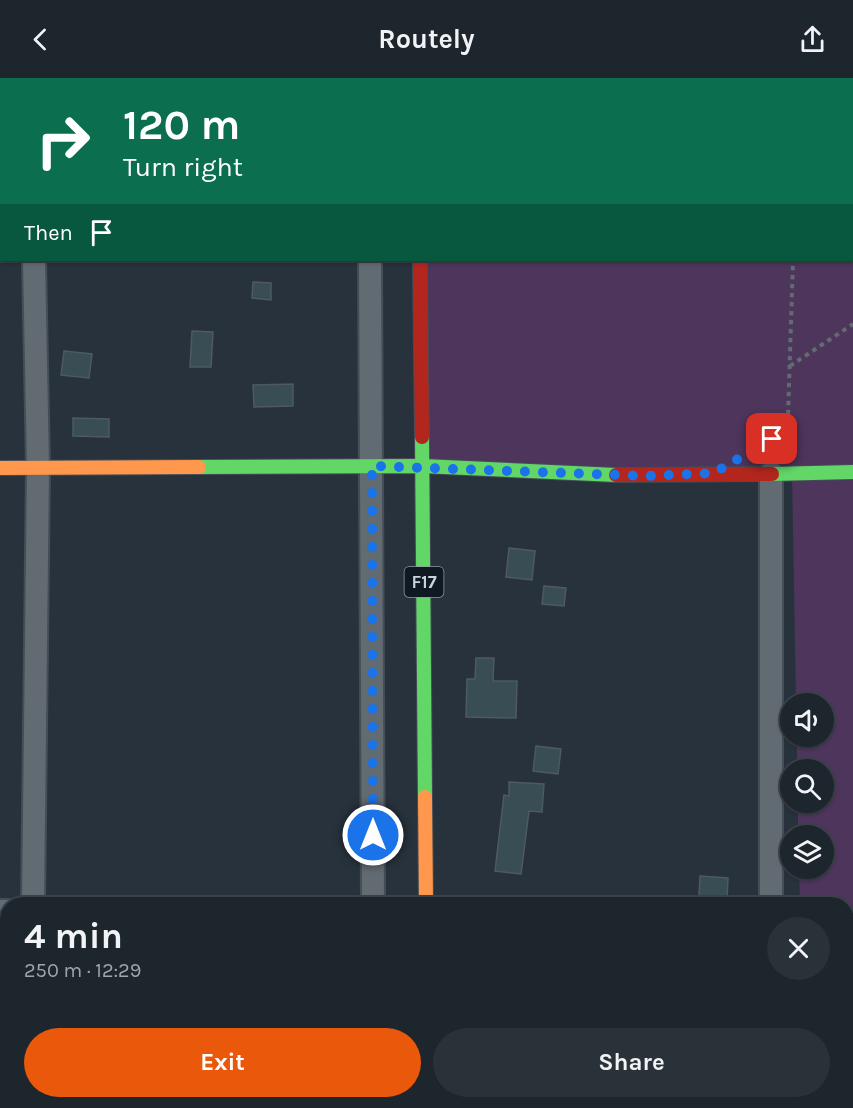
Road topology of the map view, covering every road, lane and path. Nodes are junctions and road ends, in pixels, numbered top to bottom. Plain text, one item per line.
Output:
1 (34, 261) edge
2 (369, 261) edge
3 (420, 261) edge
4 (793, 261) edge
5 (853, 324) edge
6 (790, 366) junction
7 (752, 451) dead end
8 (372, 466) junction
9 (423, 466) junction
10 (0, 468) edge
11 (38, 468) junction
12 (853, 472) edge
13 (771, 473) junction
14 (33, 897) edge
15 (373, 897) edge
16 (426, 897) edge
17 (771, 897) edge

1 - 11 street
2 - 8 street
3 - 9 main road, F17
4 - 6 path
5 - 6 path
6 - 7 path
8 - 9 main road
8 - 11 main road
8 - 15 street
9 - 13 main road
9 - 16 main road, F17
10 - 11 main road
11 - 14 street
12 - 13 main road
13 - 17 street

